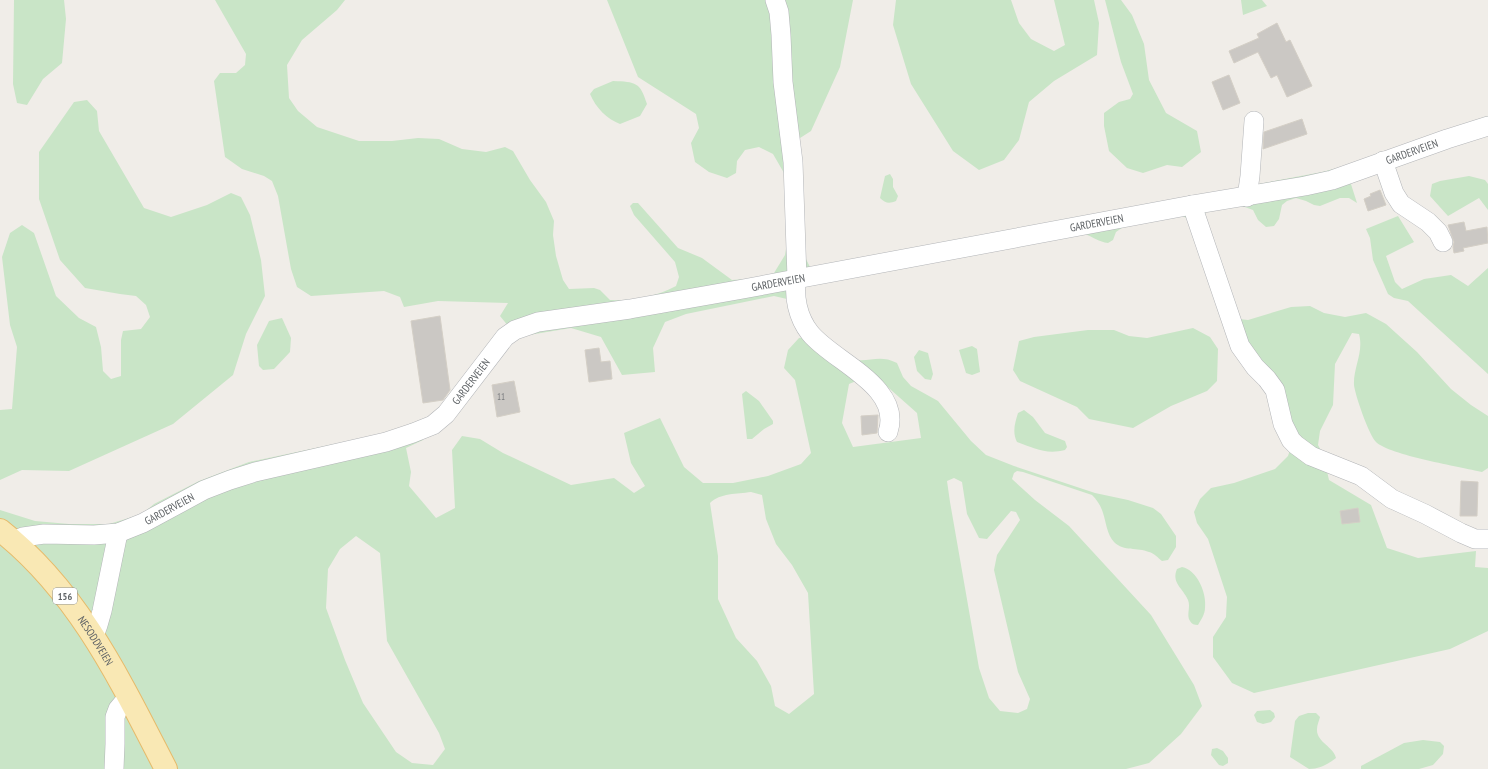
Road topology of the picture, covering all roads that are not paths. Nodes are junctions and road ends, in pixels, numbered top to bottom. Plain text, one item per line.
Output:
1 (775, 0) edge
2 (1254, 121) dead end
3 (1488, 126) edge
4 (1383, 161) junction
5 (1246, 197) junction
6 (1192, 205) junction
7 (1443, 242) dead end
8 (797, 278) junction
9 (888, 432) dead end
10 (118, 533) junction
11 (7, 536) edge
12 (1488, 539) edge
13 (94, 636) junction
14 (128, 697) junction
15 (114, 769) edge
16 (166, 769) edge

1 - 8 street
2 - 5 street
3 - 4 street, GARDERVEIEN
4 - 5 street, GARDERVEIEN
4 - 7 street
5 - 6 street, GARDERVEIEN
6 - 8 street, GARDERVEIEN
6 - 12 street
8 - 9 street
8 - 10 street, GARDERVEIEN
10 - 11 street, GARDERVEIEN
10 - 13 street
11 - 13 main road, NESODDVEIEN / 156
13 - 14 main road, NESODDVEIEN / 156
14 - 15 street
14 - 16 main road, NESODDVEIEN / 156

